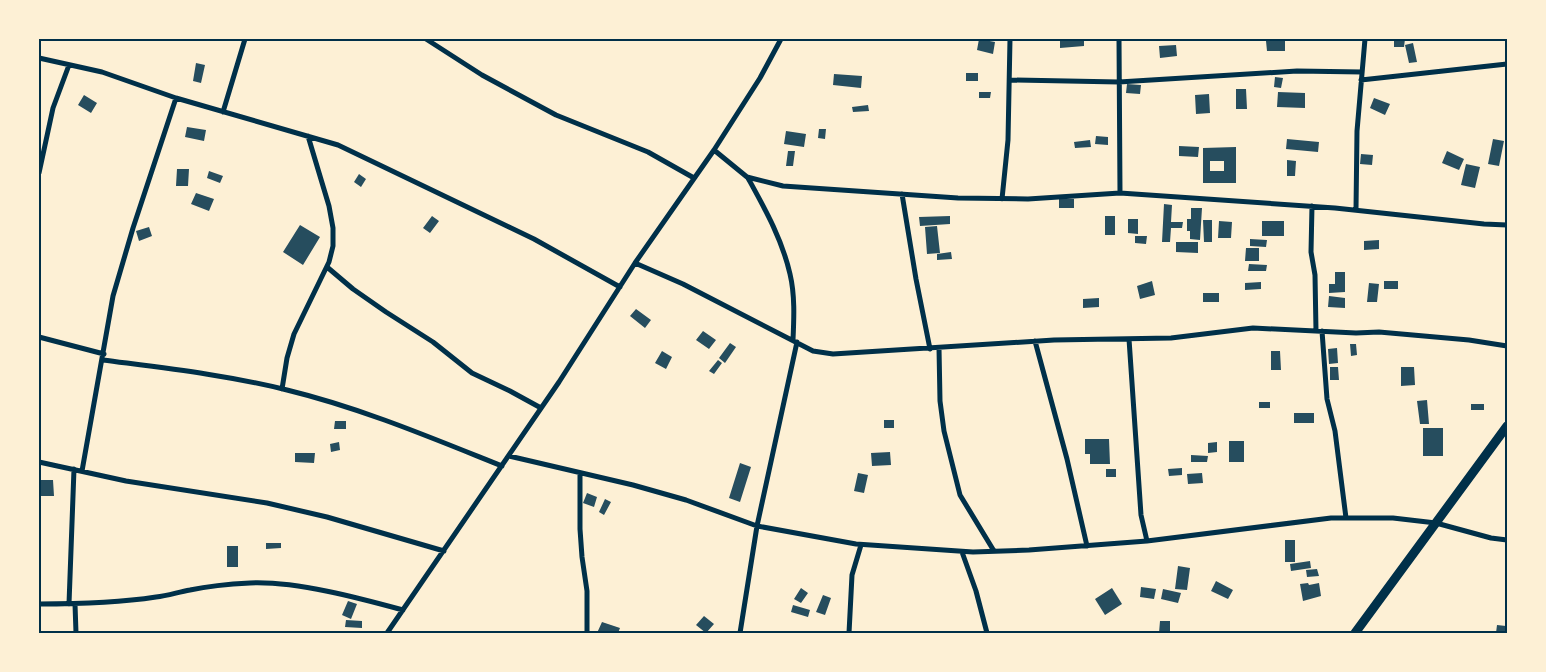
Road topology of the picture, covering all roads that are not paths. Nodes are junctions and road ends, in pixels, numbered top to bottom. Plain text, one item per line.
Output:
1 (245, 39) edge
2 (426, 39) edge
3 (781, 39) edge
4 (1010, 39) edge
5 (1118, 39) edge
6 (1365, 39) edge
7 (39, 58) edge
8 (1507, 64) edge
9 (69, 65) junction
10 (1362, 72) junction
11 (1010, 80) junction
12 (1361, 80) junction
13 (1119, 82) junction
14 (176, 98) junction
15 (223, 112) junction
16 (308, 136) junction
17 (714, 150) junction
18 (39, 174) edge
19 (747, 177) junction
20 (694, 178) junction
21 (1120, 193) junction
22 (902, 194) junction
23 (1002, 199) junction
24 (1312, 206) junction
25 (1356, 209) junction
26 (1507, 225) edge
27 (635, 264) junction
28 (327, 267) junction
29 (620, 287) junction
30 (1319, 331) junction
31 (39, 337) edge
32 (1129, 339) junction
33 (795, 341) junction
34 (1035, 342) junction
35 (1507, 346) edge
36 (939, 348) junction
37 (930, 349) junction
38 (103, 357) junction
39 (282, 389) junction
40 (541, 408) junction
41 (1507, 426) edge
42 (509, 456) junction
43 (39, 462) edge
44 (502, 466) junction
45 (74, 469) junction
46 (82, 471) junction
47 (580, 473) junction
48 (1346, 518) junction
49 (1436, 523) junction
50 (757, 526) junction
51 (1507, 540) edge
52 (1147, 541) junction
53 (861, 545) junction
54 (1087, 546) junction
55 (444, 551) junction
56 (994, 551) junction
57 (962, 552) junction
58 (39, 604) edge
59 (72, 604) junction
60 (403, 610) junction
61 (76, 633) edge
62 (387, 633) edge
63 (587, 633) edge
64 (740, 633) edge
65 (849, 633) edge
66 (987, 633) edge
67 (1355, 633) edge

1 - 15 street
2 - 20 street
3 - 17 street
4 - 11 street
5 - 13 street
6 - 10 street
7 - 9 street
8 - 12 street
9 - 14 street
9 - 18 street
10 - 12 street
10 - 13 street
11 - 13 street
11 - 23 street
12 - 25 street
13 - 21 street
14 - 15 street
14 - 38 street
15 - 16 street
16 - 28 street
16 - 29 street
17 - 19 street
17 - 20 street
19 - 22 street
19 - 33 street
20 - 27 street
21 - 23 street
21 - 24 street
22 - 23 street
22 - 37 street
24 - 25 street
24 - 30 street
25 - 26 street
27 - 29 street
27 - 33 street
28 - 39 street
28 - 40 street
29 - 40 street
30 - 32 street
30 - 35 street
30 - 48 street
31 - 38 street
32 - 34 street
32 - 52 street
33 - 37 street
33 - 50 street
34 - 36 street
34 - 54 street
36 - 37 street
36 - 56 street
38 - 39 street
38 - 46 street
39 - 44 street
40 - 42 street
41 - 49 street
42 - 44 street
42 - 47 street
43 - 45 street
44 - 55 street
45 - 46 street
45 - 59 street
46 - 55 street
47 - 50 street
47 - 63 street
48 - 49 street
48 - 52 street
49 - 51 street
49 - 67 street
50 - 53 street
50 - 64 street
52 - 54 street
53 - 57 street
53 - 65 street
54 - 56 street
55 - 60 street
56 - 57 street
57 - 66 street
58 - 59 street
59 - 60 street
59 - 61 street
60 - 62 street

